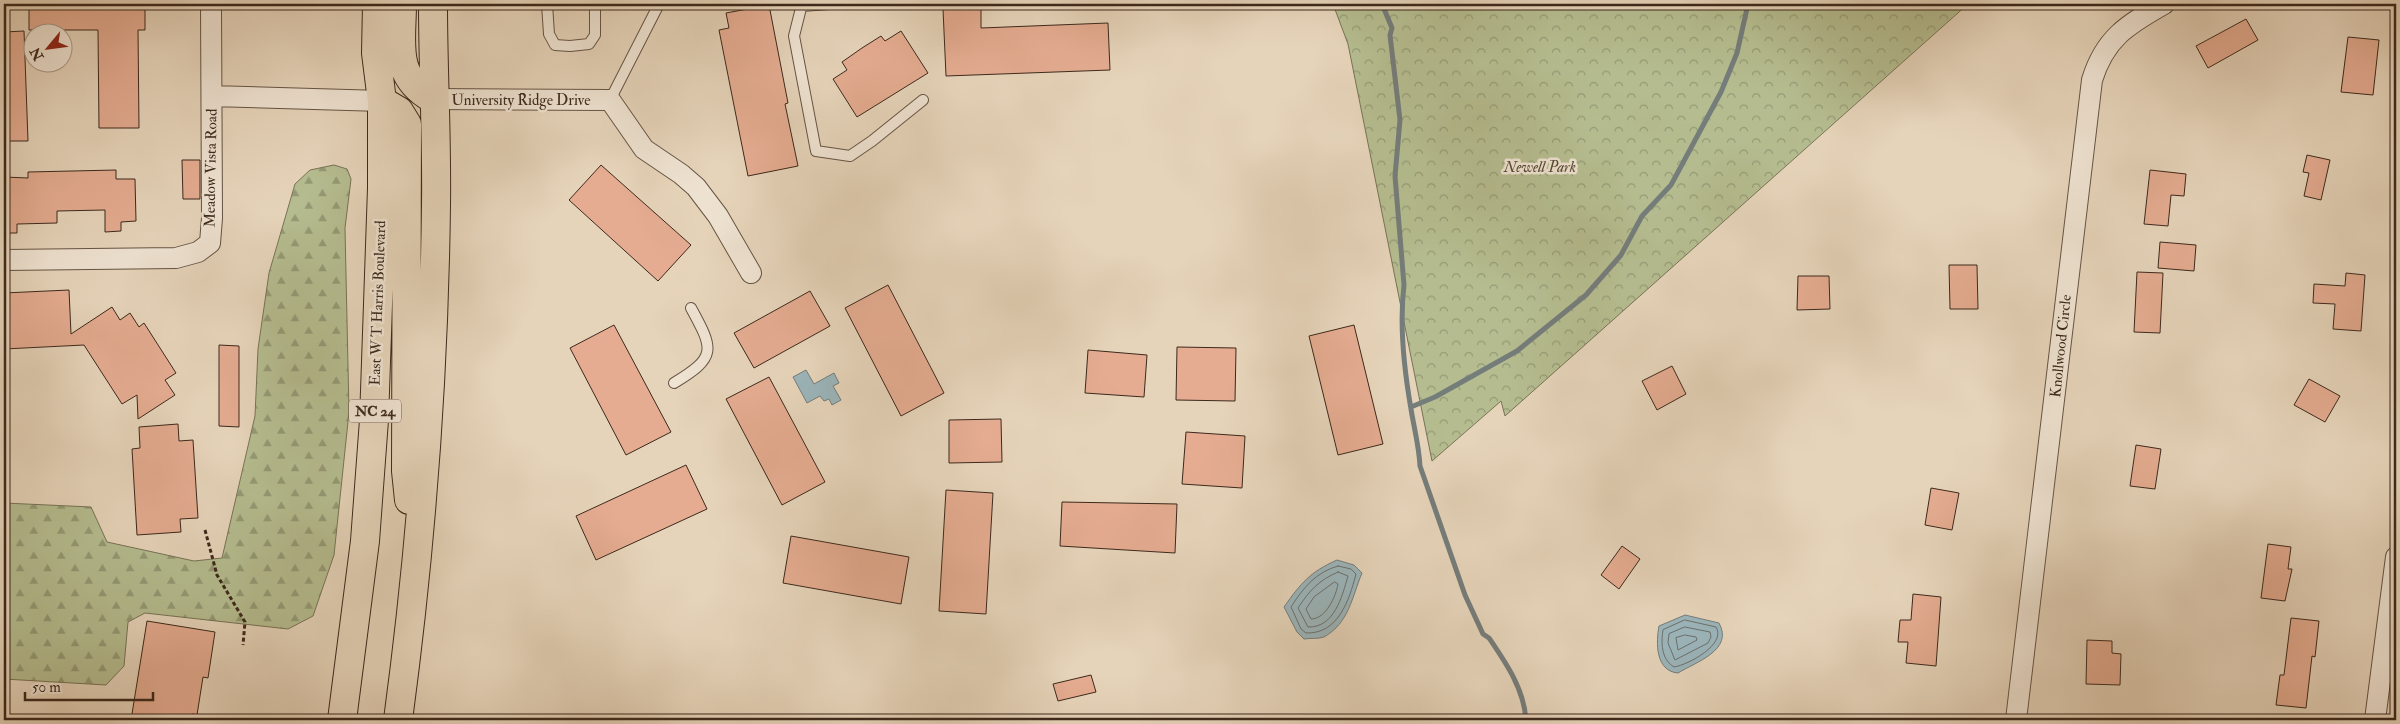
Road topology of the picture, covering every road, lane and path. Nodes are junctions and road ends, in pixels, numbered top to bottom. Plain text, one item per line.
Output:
1 (211, 4) edge
2 (376, 4) edge
3 (402, 4) edge
4 (433, 4) edge
5 (547, 4) edge
6 (595, 4) edge
7 (659, 4) edge
8 (829, 4) edge
9 (2164, 4) edge
10 (802, 5) edge
11 (212, 96) junction
12 (433, 99) junction
13 (382, 100) junction
14 (610, 100) junction
15 (923, 100) dead end
16 (4, 260) edge
17 (750, 273) dead end
18 (691, 308) dead end
19 (674, 383) dead end
20 (205, 530) dead end
21 (2396, 557) edge
22 (416, 569) junction
23 (2392, 622) edge
24 (243, 645) dead end
25 (342, 720) edge
26 (398, 720) edge
27 (2016, 720) edge
28 (2376, 720) edge

1 - 11 street, Meadow Vista Road
2 - 13 main road, East W T Harris Boulevard / NC 24
3 - 12 main road
4 - 12 main road
5 - 6 lane
7 - 14 lane, University Ridge Drive
8 - 10 lane
9 - 27 street, Knollwood Circle
10 - 15 lane
11 - 13 street
11 - 16 street, Meadow Vista Road
12 - 14 street, University Ridge Drive
12 - 22 main road
13 - 22 main road
13 - 25 main road, East W T Harris Boulevard / NC 24
14 - 17 street, University Ridge Drive
18 - 19 lane
20 - 24 path
21 - 23 street
22 - 26 main road
23 - 28 street

